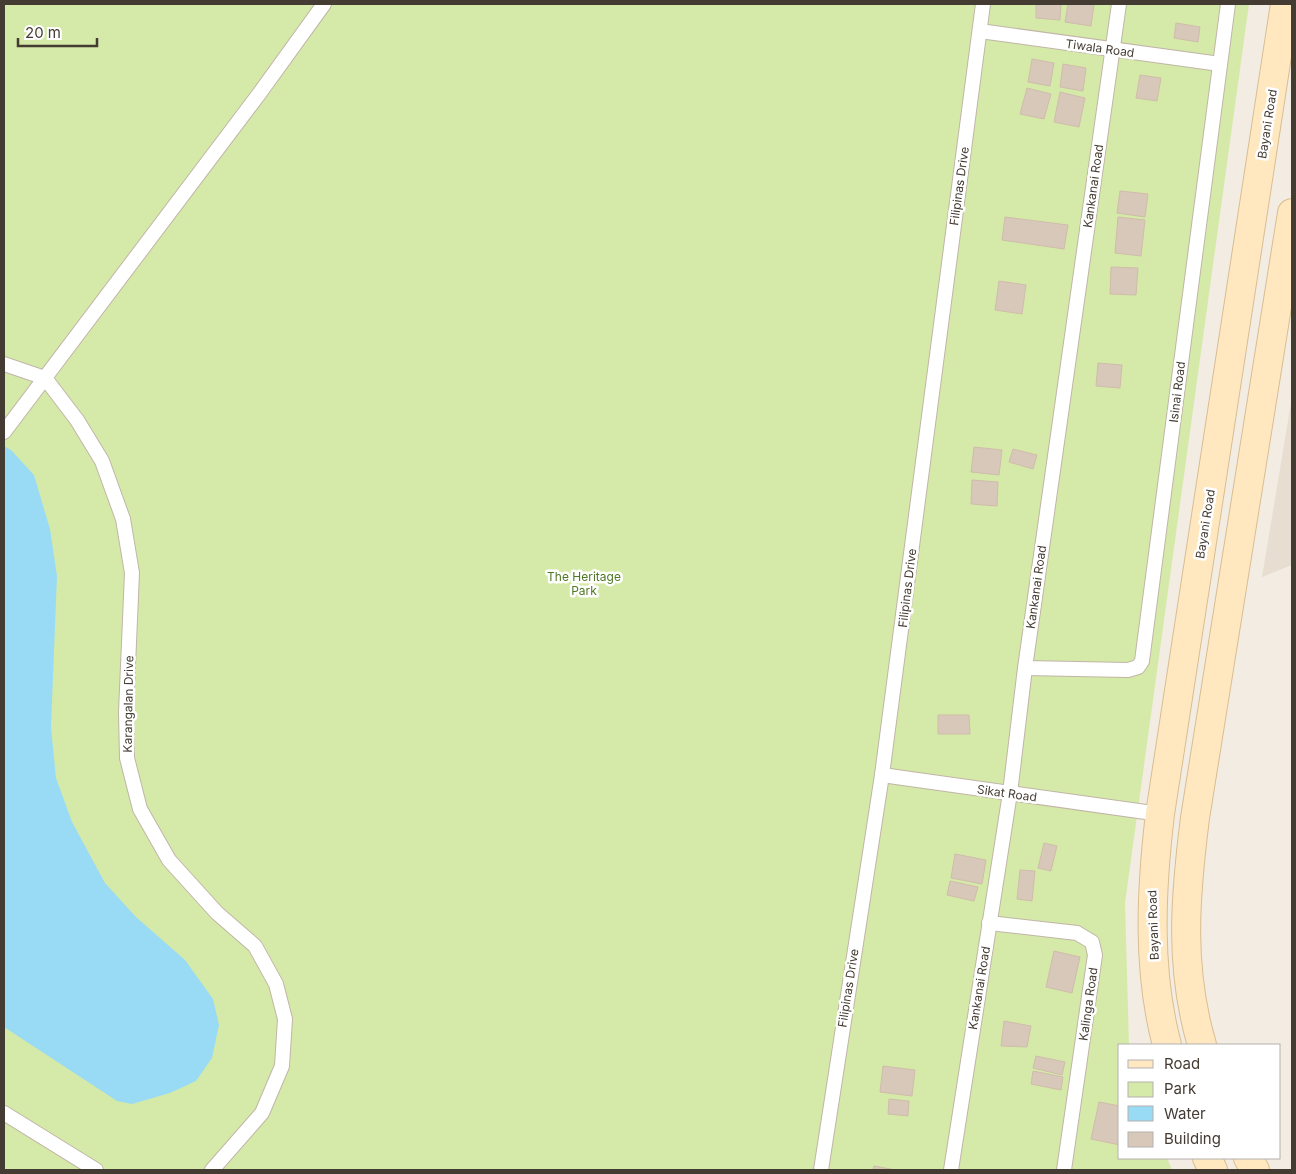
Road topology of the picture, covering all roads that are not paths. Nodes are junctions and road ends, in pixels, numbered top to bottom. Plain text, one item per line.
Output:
1 (324, 4) edge
2 (983, 4) edge
3 (1119, 4) edge
4 (1228, 4) edge
5 (1285, 4) edge
6 (980, 31) junction
7 (1113, 50) junction
8 (1220, 64) junction
9 (1292, 213) edge
10 (4, 364) edge
11 (45, 378) junction
12 (4, 432) edge
13 (1025, 668) junction
14 (882, 775) junction
15 (1010, 793) junction
16 (1160, 814) junction
17 (1195, 818) junction
18 (989, 923) junction
19 (1166, 1044) edge
20 (1202, 1044) edge
21 (4, 1113) edge
22 (1249, 1159) edge
23 (96, 1170) edge
24 (212, 1170) edge
25 (821, 1170) edge
26 (951, 1170) edge
27 (1064, 1170) edge
28 (1255, 1170) edge

1 - 11 lane
2 - 6 lane, Filipinas Drive
3 - 7 lane, Kankanai Road
4 - 8 lane, Isinai Road
5 - 16 main road, Bayani Road
6 - 7 lane, Tiwala Road
6 - 14 lane, Filipinas Drive
7 - 8 lane, Tiwala Road
7 - 13 lane, Kankanai Road
8 - 13 lane, Isinai Road
9 - 17 main road
10 - 11 lane
11 - 12 lane
11 - 24 lane, Karangalan Drive
13 - 15 lane, Kankanai Road
14 - 15 lane, Sikat Road
14 - 25 lane, Filipinas Drive
15 - 16 lane, Sikat Road
15 - 18 lane, Kankanai Road
16 - 17 main road
16 - 19 main road, Bayani Road
17 - 20 main road
18 - 26 lane, Kankanai Road
18 - 27 lane, Kalinga Road
21 - 23 lane
22 - 28 main road

